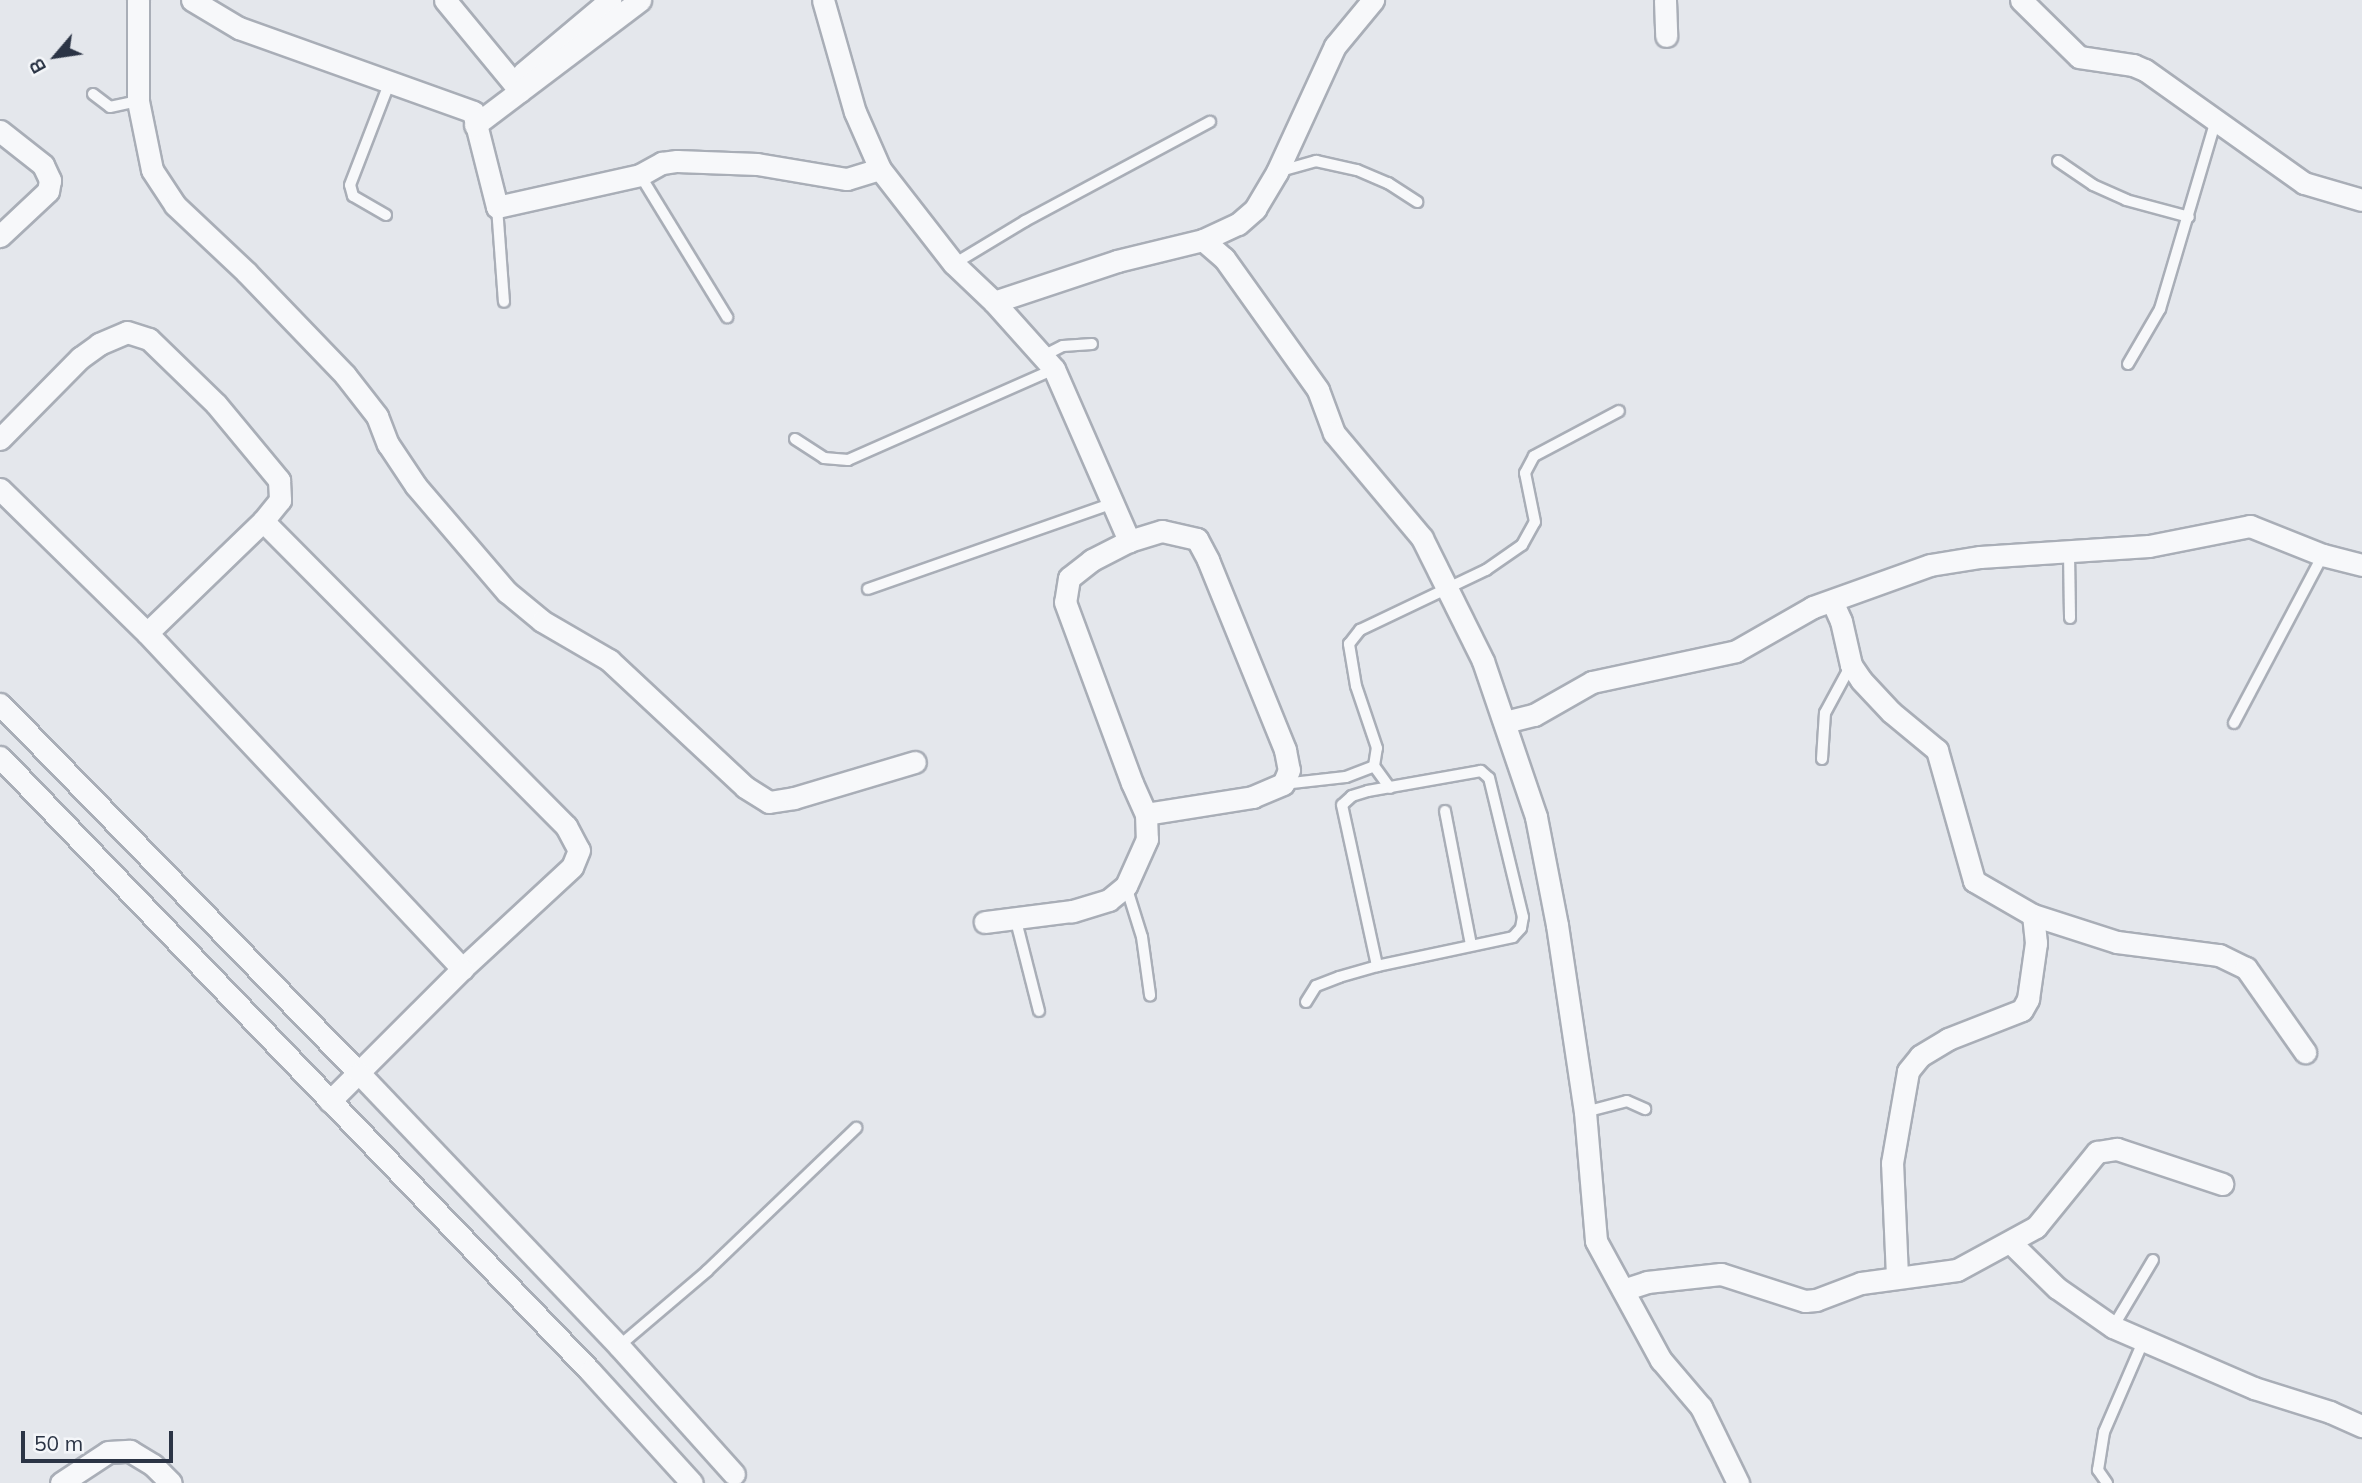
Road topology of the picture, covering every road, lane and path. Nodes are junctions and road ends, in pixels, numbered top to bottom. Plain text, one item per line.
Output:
1 (138, 0) edge
2 (192, 0) edge
3 (445, 0) edge
4 (610, 0) edge
5 (640, 0) edge
6 (823, 0) edge
7 (1373, 0) edge
8 (1665, 0) edge
9 (2021, 0) edge
10 (1666, 36) dead end
11 (389, 84) junction
12 (516, 86) junction
13 (93, 93) dead end
14 (138, 102) junction
15 (474, 119) junction
16 (2217, 120) junction
17 (1210, 122) dead end
18 (0, 131) edge
19 (2058, 161) dead end
20 (880, 169) junction
21 (1277, 172) junction
22 (640, 175) junction
23 (2362, 200) edge
24 (1417, 202) dead end
25 (497, 207) junction
26 (386, 215) dead end
27 (2189, 217) junction
28 (0, 236) edge
29 (1203, 240) junction
30 (954, 264) junction
31 (504, 302) dead end
32 (994, 302) junction
33 (727, 317) dead end
34 (1092, 344) dead end
35 (1049, 362) junction
36 (2128, 364) dead end
37 (1619, 411) dead end
38 (0, 439) edge
39 (795, 439) dead end
40 (0, 489) edge
41 (1114, 503) junction
42 (263, 521) junction
43 (1129, 541) junction
44 (2069, 553) junction
45 (2323, 555) junction
46 (2362, 565) edge
47 (868, 589) dead end
48 (1449, 589) junction
49 (1832, 601) junction
50 (2070, 618) dead end
51 (147, 633) junction
52 (1851, 665) junction
53 (0, 704) edge
54 (1505, 722) junction
55 (2234, 723) dead end
56 (47, 752) junction
57 (0, 757) edge
58 (1822, 759) dead end
59 (915, 762) dead end
60 (1374, 766) junction
61 (20, 778) junction
62 (1283, 784) junction
63 (1390, 788) junction
64 (1445, 811) dead end
65 (1146, 814) junction
66 (1126, 886) junction
67 (2033, 915) junction
68 (1015, 917) junction
69 (985, 922) dead end
70 (1471, 945) junction
71 (1377, 966) junction
72 (461, 968) junction
73 (1150, 995) dead end
74 (1306, 1002) dead end
75 (1039, 1011) dead end
76 (2305, 1052) dead end
77 (359, 1073) junction
78 (330, 1101) junction
79 (1645, 1110) dead end
80 (1585, 1112) junction
81 (856, 1128) dead end
82 (2222, 1184) dead end
83 (2010, 1242) junction
84 (2153, 1260) dead end
85 (1896, 1276) junction
86 (1623, 1290) junction
87 (2113, 1326) junction
88 (2143, 1342) junction
89 (619, 1346) junction
90 (590, 1371) junction
91 (2362, 1426) edge
92 (734, 1474) dead end
93 (61, 1483) edge
94 (171, 1483) edge
95 (692, 1483) edge
96 (1738, 1483) edge
97 (2107, 1483) edge

1 - 14 street
2 - 11 street
3 - 12 street
4 - 12 street
5 - 12 street
6 - 20 street
7 - 21 street
8 - 10 street
9 - 16 street
11 - 15 street
11 - 26 lane
12 - 15 street
13 - 14 lane
14 - 59 street
15 - 25 street
16 - 23 street
16 - 27 lane
17 - 30 lane
18 - 28 street
19 - 27 lane
20 - 22 street
20 - 30 street
21 - 24 lane
21 - 29 street
22 - 25 street
22 - 33 lane
25 - 31 lane
27 - 36 lane
29 - 32 street
29 - 48 street
30 - 32 street
32 - 35 street
34 - 35 lane
35 - 39 lane
35 - 41 street
37 - 48 lane
38 - 42 street
40 - 51 street
41 - 43 street
41 - 47 lane
42 - 51 street
42 - 72 street
43 - 62 street
43 - 65 street
44 - 45 street
44 - 49 street
44 - 50 lane
45 - 46 street
45 - 55 lane
48 - 54 street
48 - 60 lane
49 - 52 street
49 - 54 street
51 - 72 street
52 - 58 lane
52 - 67 street
53 - 56 street
54 - 80 street
56 - 61 street
56 - 77 street
57 - 61 street
60 - 62 lane
60 - 63 lane
61 - 78 street
62 - 65 street
63 - 70 lane
63 - 71 lane
64 - 70 lane
65 - 66 street
66 - 68 street
66 - 73 lane
67 - 76 street
67 - 85 street
68 - 69 street
68 - 75 lane
70 - 71 lane
71 - 74 lane
72 - 77 street
77 - 78 street
77 - 89 street
78 - 90 street
79 - 80 lane
80 - 86 street
81 - 89 lane
82 - 83 street
83 - 85 street
83 - 87 street
84 - 87 lane
85 - 86 street
86 - 96 street
87 - 88 street
88 - 91 street
88 - 97 lane
89 - 90 street
89 - 92 street
90 - 95 street
93 - 94 street

